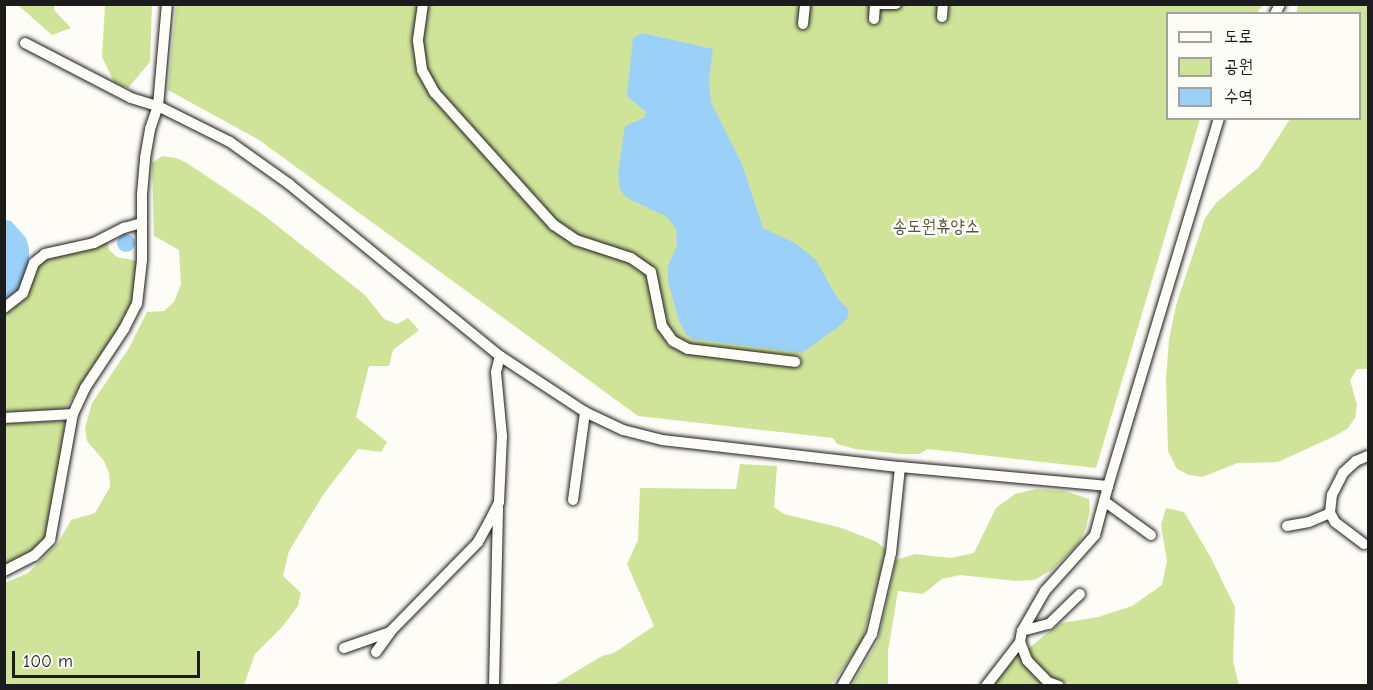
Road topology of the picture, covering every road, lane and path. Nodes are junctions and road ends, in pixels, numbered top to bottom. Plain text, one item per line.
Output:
1 (167, 4) edge
2 (423, 4) edge
3 (805, 4) edge
4 (875, 4) edge
5 (896, 4) edge
6 (943, 4) edge
7 (942, 17) dead end
8 (874, 19) dead end
9 (803, 24) dead end
10 (25, 43) dead end
11 (158, 106) junction
12 (1218, 120) edge
13 (142, 223) junction
14 (4, 308) edge
15 (500, 356) junction
16 (795, 362) dead end
17 (585, 412) junction
18 (73, 414) junction
19 (4, 418) edge
20 (1368, 456) edge
21 (900, 467) junction
22 (1108, 486) junction
23 (573, 500) dead end
24 (1104, 501) junction
25 (499, 502) junction
26 (1330, 513) junction
27 (1287, 526) dead end
28 (1151, 535) dead end
29 (1364, 544) dead end
30 (4, 572) edge
31 (1080, 594) dead end
32 (390, 632) junction
33 (1021, 636) junction
34 (344, 648) dead end
35 (376, 652) dead end
36 (494, 686) edge
37 (842, 686) edge
38 (986, 686) edge
39 (1059, 686) edge

1 - 11 street
2 - 16 street
3 - 9 street
4 - 5 street
4 - 8 street
6 - 7 street
10 - 11 street
11 - 13 street
11 - 15 street
12 - 22 street
13 - 14 street
13 - 18 street
15 - 17 street
15 - 25 street
17 - 21 street
17 - 23 street
18 - 19 street
18 - 30 street
20 - 26 street
21 - 22 street
21 - 37 street
22 - 24 street
24 - 28 street
24 - 33 street
25 - 32 street
25 - 36 street
26 - 27 street
26 - 29 street
31 - 33 street
32 - 34 street
32 - 35 street
33 - 38 street
33 - 39 street

